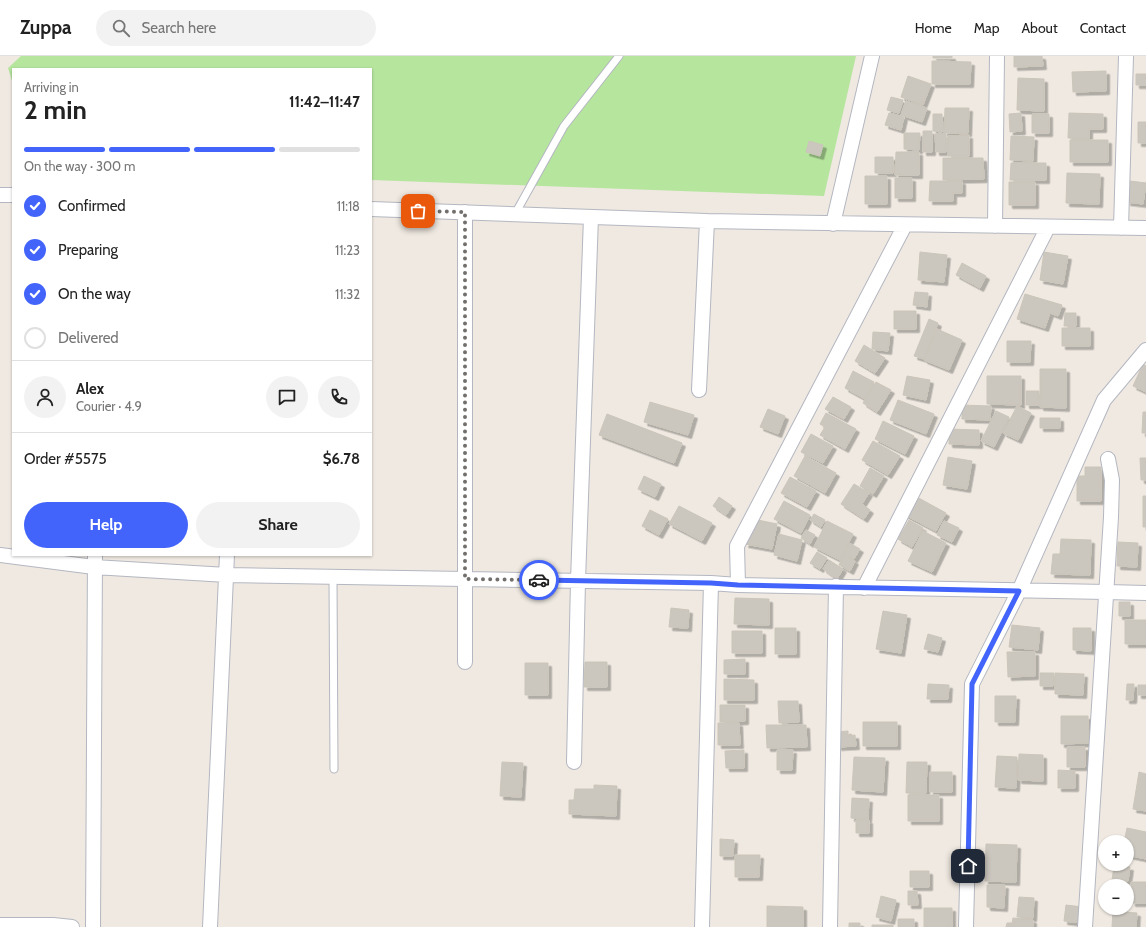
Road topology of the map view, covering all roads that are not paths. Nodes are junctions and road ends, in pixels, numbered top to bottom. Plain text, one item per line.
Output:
1 (619, 56) edge
2 (872, 56) edge
3 (997, 56) edge
4 (1126, 56) edge
5 (0, 195) edge
6 (12, 195) edge
7 (372, 209) edge
8 (465, 212) junction
9 (515, 214) junction
10 (591, 217) junction
11 (707, 221) junction
12 (833, 224) junction
13 (905, 225) junction
14 (996, 226) junction
15 (1048, 227) junction
16 (1121, 228) junction
17 (1146, 228) edge
18 (1146, 350) edge
19 (699, 390) dead end
20 (1108, 459) dead end
21 (0, 555) edge
22 (12, 556) edge
23 (16, 556) edge
24 (227, 556) edge
25 (95, 561) edge
26 (227, 575) junction
27 (333, 576) junction
28 (465, 579) junction
29 (578, 580) junction
30 (711, 583) junction
31 (738, 585) junction
32 (836, 586) junction
33 (864, 588) junction
34 (1019, 591) junction
35 (1106, 592) junction
36 (1146, 593) edge
37 (465, 662) dead end
38 (574, 762) dead end
39 (334, 769) dead end
40 (0, 925) edge
41 (72, 927) edge
42 (93, 927) edge
43 (210, 927) edge
44 (702, 927) edge
45 (830, 927) edge
46 (966, 927) edge
47 (1085, 927) edge

1 - 9 lane
2 - 12 street
3 - 14 street
4 - 16 street
5 - 6 street
7 - 8 street
8 - 9 street
8 - 28 street
9 - 10 street
10 - 11 street
10 - 29 street
11 - 12 street
11 - 19 street
12 - 13 street
13 - 14 street
13 - 31 street
14 - 15 street
15 - 16 street
15 - 33 street
16 - 17 street
18 - 34 street
20 - 35 street
21 - 22 street
23 - 25 street
24 - 26 street
25 - 26 street
25 - 42 street
26 - 27 street
26 - 43 street
27 - 28 street
27 - 39 lane
28 - 29 street
28 - 37 street
29 - 30 street
29 - 38 street
30 - 31 street
30 - 44 street
31 - 32 street
32 - 33 street
32 - 45 street
33 - 34 street
34 - 35 street
34 - 46 street
35 - 36 street
35 - 47 street
40 - 41 street

